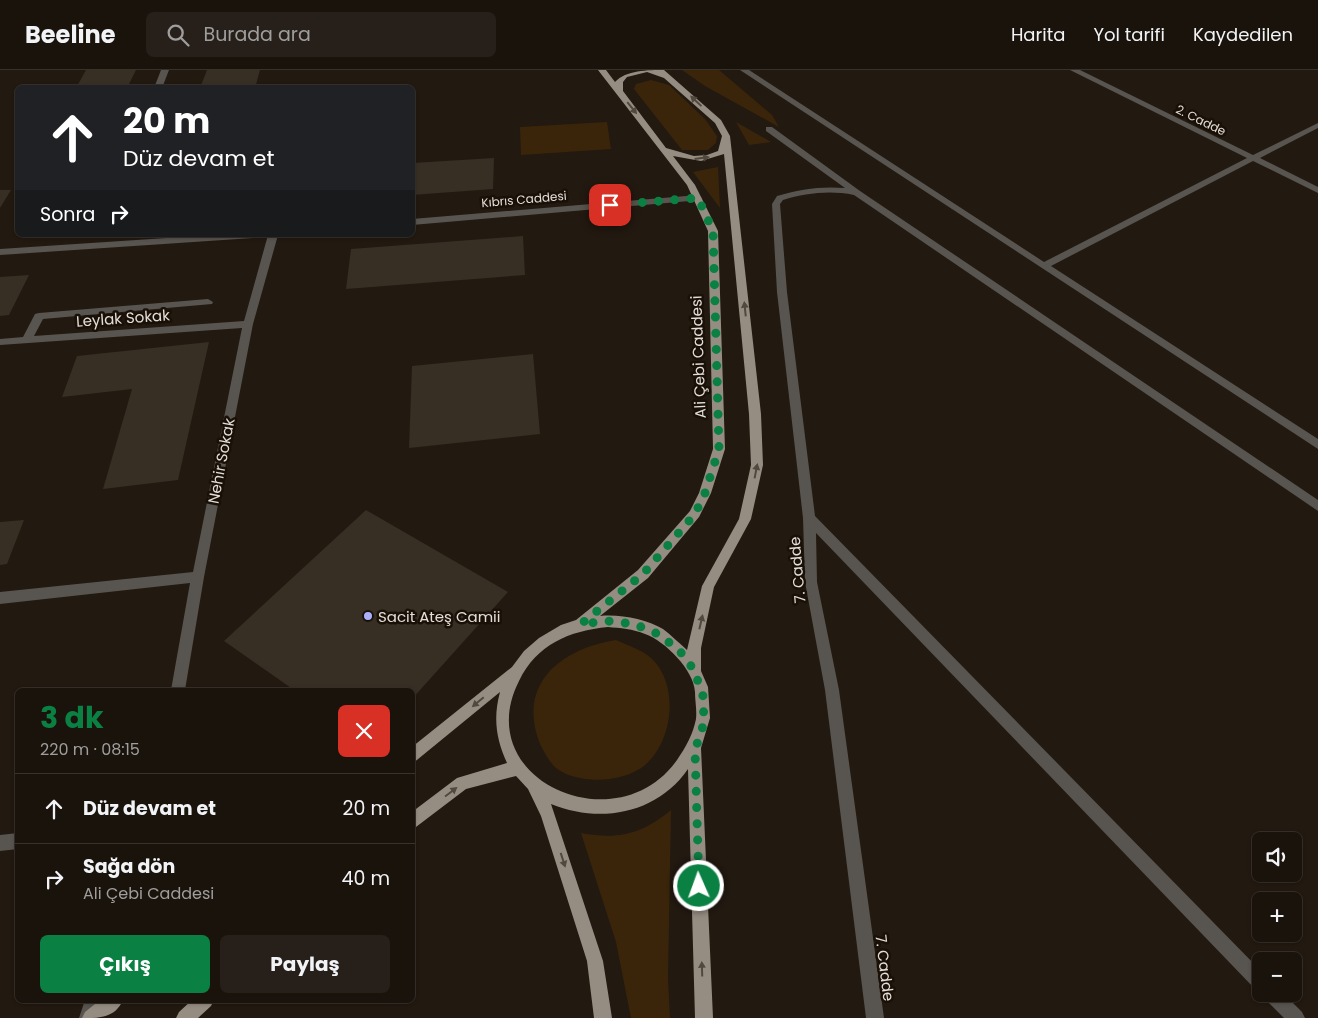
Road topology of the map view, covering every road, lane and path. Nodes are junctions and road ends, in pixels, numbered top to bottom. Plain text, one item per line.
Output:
1 (165, 70) edge
2 (602, 70) edge
3 (660, 70) edge
4 (744, 70) edge
5 (1074, 70) edge
6 (671, 78) junction
7 (159, 85) edge
8 (619, 91) junction
9 (1318, 125) edge
10 (769, 129) dead end
11 (726, 136) junction
12 (666, 150) junction
13 (1254, 158) junction
14 (1318, 190) edge
15 (858, 193) junction
16 (698, 198) junction
17 (415, 222) edge
18 (94, 237) edge
19 (223, 237) edge
20 (272, 237) edge
21 (90, 246) junction
22 (0, 252) edge
23 (1045, 265) junction
24 (208, 302) dead end
25 (248, 324) junction
26 (27, 340) junction
27 (0, 342) edge
28 (1318, 445) edge
29 (1318, 506) edge
30 (809, 518) junction
31 (198, 577) junction
32 (0, 598) edge
33 (581, 624) junction
34 (516, 670) junction
35 (694, 670) junction
36 (178, 688) edge
37 (695, 750) junction
38 (415, 754) edge
39 (519, 768) junction
40 (535, 787) junction
41 (415, 820) edge
42 (15, 842) edge
43 (0, 844) edge
44 (1252, 974) edge
45 (1280, 1002) edge
46 (93, 1003) edge
47 (110, 1003) edge
48 (202, 1003) edge
49 (90, 1018) edge
50 (185, 1018) edge
51 (603, 1018) edge
52 (704, 1018) edge
53 (875, 1018) edge
54 (1296, 1018) edge

1 - 7 street
2 - 8 main road, Ali Çebi Caddesi
3 - 6 main road
4 - 23 street
5 - 13 street, 2. Cadde
6 - 8 main road
11 -> 6 main road
8 -> 12 main road, Ali Çebi Caddesi
9 - 13 street
10 - 15 street
12 -> 11 main road
35 -> 11 main road
12 - 16 main road, Ali Çebi Caddesi
13 - 14 street, 2. Cadde
13 - 23 street
15 - 29 street
15 - 30 street, 7. Cadde
16 - 17 street, Kıbrıs Caddesi
16 - 33 main road, Ali Çebi Caddesi
18 - 21 street
19 - 21 street
20 - 25 street, Nehir Sokak
21 - 22 street
23 - 28 street
24 - 26 street
25 - 26 street, Leylak Sokak
25 - 31 street, Nehir Sokak
26 - 27 street, Leylak Sokak
30 - 44 street
30 - 53 street, 7. Cadde
31 - 32 street
31 - 36 street, Nehir Sokak
33 - 34 main road
33 - 35 main road
34 -> 38 main road
34 - 39 main road
35 - 37 main road
37 - 40 main road
52 -> 37 main road
39 - 40 main road
41 -> 39 main road
40 -> 51 main road
42 - 43 street
45 - 54 street
46 - 49 street
47 - 49 main road
48 - 50 main road

